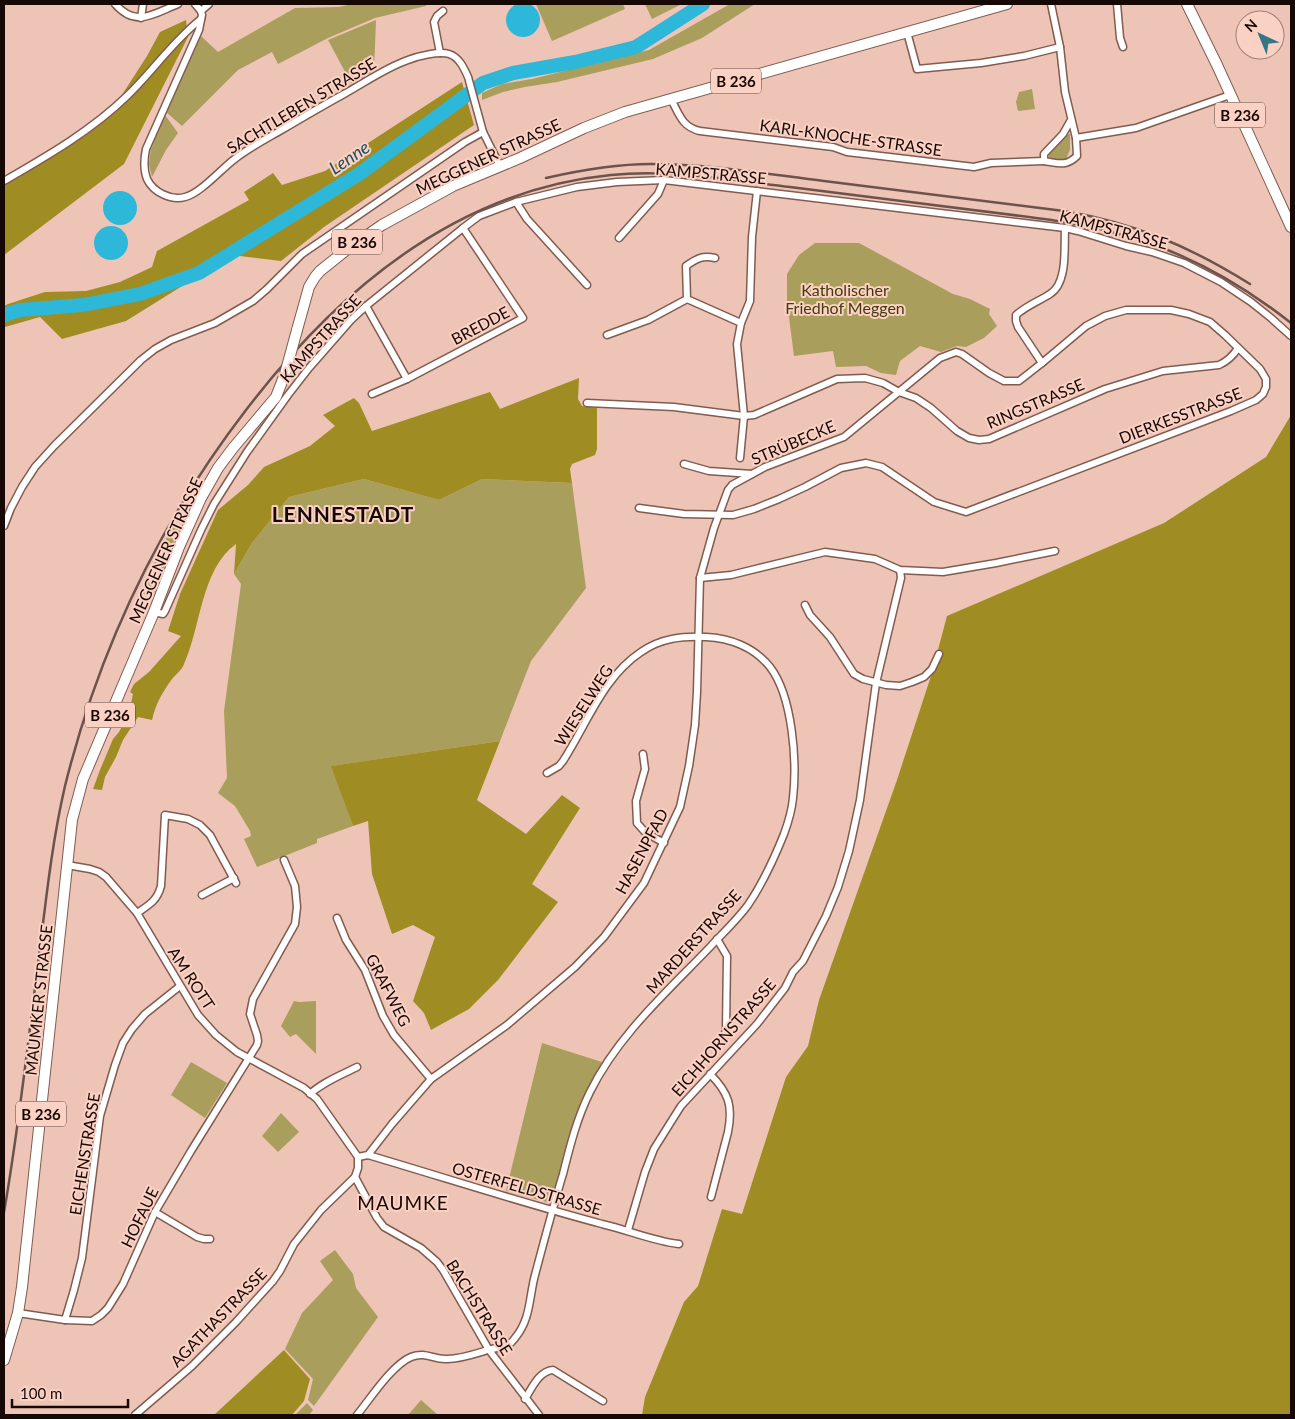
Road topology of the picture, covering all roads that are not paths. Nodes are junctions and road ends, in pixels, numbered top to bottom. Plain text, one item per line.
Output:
1 (115, 4) edge
2 (143, 4) edge
3 (178, 4) edge
4 (195, 4) edge
5 (209, 4) edge
6 (1008, 4) edge
7 (1051, 4) edge
8 (1117, 4) edge
9 (1187, 4) edge
10 (977, 8) edge
11 (201, 11) junction
12 (444, 11) dead end
13 (142, 18) junction
14 (202, 19) junction
15 (907, 32) junction
16 (1060, 47) junction
17 (1123, 47) dead end
18 (440, 53) junction
19 (1230, 96) junction
20 (670, 99) junction
21 (1071, 120) junction
22 (484, 132) junction
23 (1076, 138) junction
24 (1044, 161) junction
25 (500, 166) junction
26 (664, 180) junction
27 (4, 181) edge
28 (757, 191) junction
29 (516, 202) junction
30 (1291, 227) edge
31 (463, 228) junction
32 (1065, 228) junction
33 (619, 238) dead end
34 (715, 258) dead end
35 (587, 285) dead end
36 (687, 299) junction
37 (366, 306) junction
38 (741, 323) junction
39 (607, 335) dead end
40 (1291, 336) edge
41 (1238, 348) junction
42 (1042, 363) junction
43 (407, 378) junction
44 (899, 392) junction
45 (372, 394) dead end
46 (587, 403) dead end
47 (744, 416) junction
48 (740, 458) dead end
49 (684, 464) dead end
50 (753, 474) junction
51 (638, 508) dead end
52 (719, 514) junction
53 (4, 526) edge
54 (1055, 551) dead end
55 (900, 570) junction
56 (700, 578) junction
57 (805, 605) dead end
58 (154, 612) junction
59 (699, 636) junction
60 (938, 654) dead end
61 (876, 683) junction
62 (643, 754) dead end
63 (547, 773) dead end
64 (72, 820) joint
65 (664, 843) junction
66 (284, 860) dead end
67 (67, 865) junction
68 (202, 895) dead end
69 (137, 914) junction
70 (337, 918) dead end
71 (717, 939) junction
72 (180, 986) junction
73 (724, 1037) dead end
74 (248, 1058) junction
75 (357, 1067) dead end
76 (710, 1074) junction
77 (431, 1079) junction
78 (310, 1094) junction
79 (368, 1155) junction
80 (358, 1157) junction
81 (355, 1177) junction
82 (711, 1197) dead end
83 (552, 1211) junction
84 (155, 1212) junction
85 (628, 1230) junction
86 (210, 1239) dead end
87 (679, 1244) dead end
88 (18, 1313) junction
89 (65, 1320) junction
90 (489, 1350) junction
91 (4, 1360) edge
92 (525, 1399) junction
93 (603, 1401) dead end
94 (135, 1415) edge
95 (357, 1415) edge
96 (538, 1415) edge

1 - 13 street
2 - 13 street
3 - 13 street
4 - 11 street
5 - 11 street
6 - 10 main road, MEGGENER STRASSE / B 236
7 - 16 street
8 - 17 street
9 - 19 main road, B 236
10 - 15 main road, MEGGENER STRASSE / B 236
11 - 14 street, SACHTLEBEN STRASSE
12 - 18 street
14 - 18 street, SACHTLEBEN STRASSE
14 - 27 street
15 - 16 street
15 - 20 main road, MEGGENER STRASSE / B 236
16 - 21 street
18 - 22 street
19 - 23 street
19 - 30 main road, B 236
20 - 24 street, KARL-KNOCHE-STRASSE
20 - 25 main road, MEGGENER STRASSE / B 236
21 - 23 street
21 - 24 street
22 - 25 street
22 - 53 street
23 - 24 street, KARL-KNOCHE-STRASSE
25 - 58 main road, MEGGENER STRASSE / B 236, bridge
26 - 28 street, KAMPSTRASSE
26 - 29 street, KAMPSTRASSE
26 - 33 street
28 - 32 street, KAMPSTRASSE
28 - 38 street
29 - 31 street, KAMPSTRASSE
29 - 35 street
31 - 37 street, KAMPSTRASSE
31 - 43 street, BREDDE
32 - 40 street, KAMPSTRASSE
32 - 42 street
34 - 36 street
36 - 38 street
36 - 39 street
37 - 43 street
37 - 58 street, KAMPSTRASSE
38 - 47 street
41 - 42 street, DIERKESSTRASSE
41 - 44 street, RINGSTRASSE
41 - 52 street, DIERKESSTRASSE
42 - 44 street, STRÜBECKE
43 - 45 street, BREDDE
44 - 47 street, RINGSTRASSE
44 - 50 street, STRÜBECKE
46 - 47 street, RINGSTRASSE
47 - 48 street
49 - 50 street
50 - 52 street, STRÜBECKE
51 - 52 street
52 - 56 street, STRÜBECKE
54 - 55 street
55 - 56 street
55 - 61 street, EICHHORNSTRASSE
56 - 59 street, STRÜBECKE
57 - 61 street
58 - 64 main road, MEGGENER STRASSE / B 236
59 - 63 street, WIESELWEG
59 - 65 street, HASENPFAD
59 - 71 street, MARDERSTRASSE
60 - 61 street
61 - 76 street, EICHHORNSTRASSE
62 - 65 street
64 - 67 main road, MAUMKER STRASSE / B 236
65 - 77 street, HASENPFAD
66 - 74 street, HOFAUE
67 - 69 street, AM ROTT
67 - 88 main road, MAUMKER STRASSE / B 236
68 - 69 street
69 - 72 street, AM ROTT
70 - 77 street, GRAFWEG
71 - 73 street
71 - 83 street, MARDERSTRASSE
72 - 74 street, AM ROTT
72 - 89 street, EICHENSTRASSE
74 - 78 street, AM ROTT
74 - 84 street, HOFAUE
75 - 78 street
76 - 82 street
76 - 85 street, EICHHORNSTRASSE
77 - 79 street
78 - 80 street, AM ROTT
79 - 80 street
79 - 83 street, OSTERFELDSTRASSE
80 - 81 street
81 - 90 street, BACHSTRASSE
81 - 94 street, AGATHASTRASSE
83 - 85 street, OSTERFELDSTRASSE
83 - 90 street, MARDERSTRASSE
84 - 86 street
84 - 89 street, HOFAUE
85 - 87 street, OSTERFELDSTRASSE
88 - 89 street, HOFAUE
88 - 91 main road, MAUMKER STRASSE / B 236
90 - 92 street, BACHSTRASSE
90 - 95 street, MARDERSTRASSE
92 - 93 street
92 - 96 street, BACHSTRASSE

